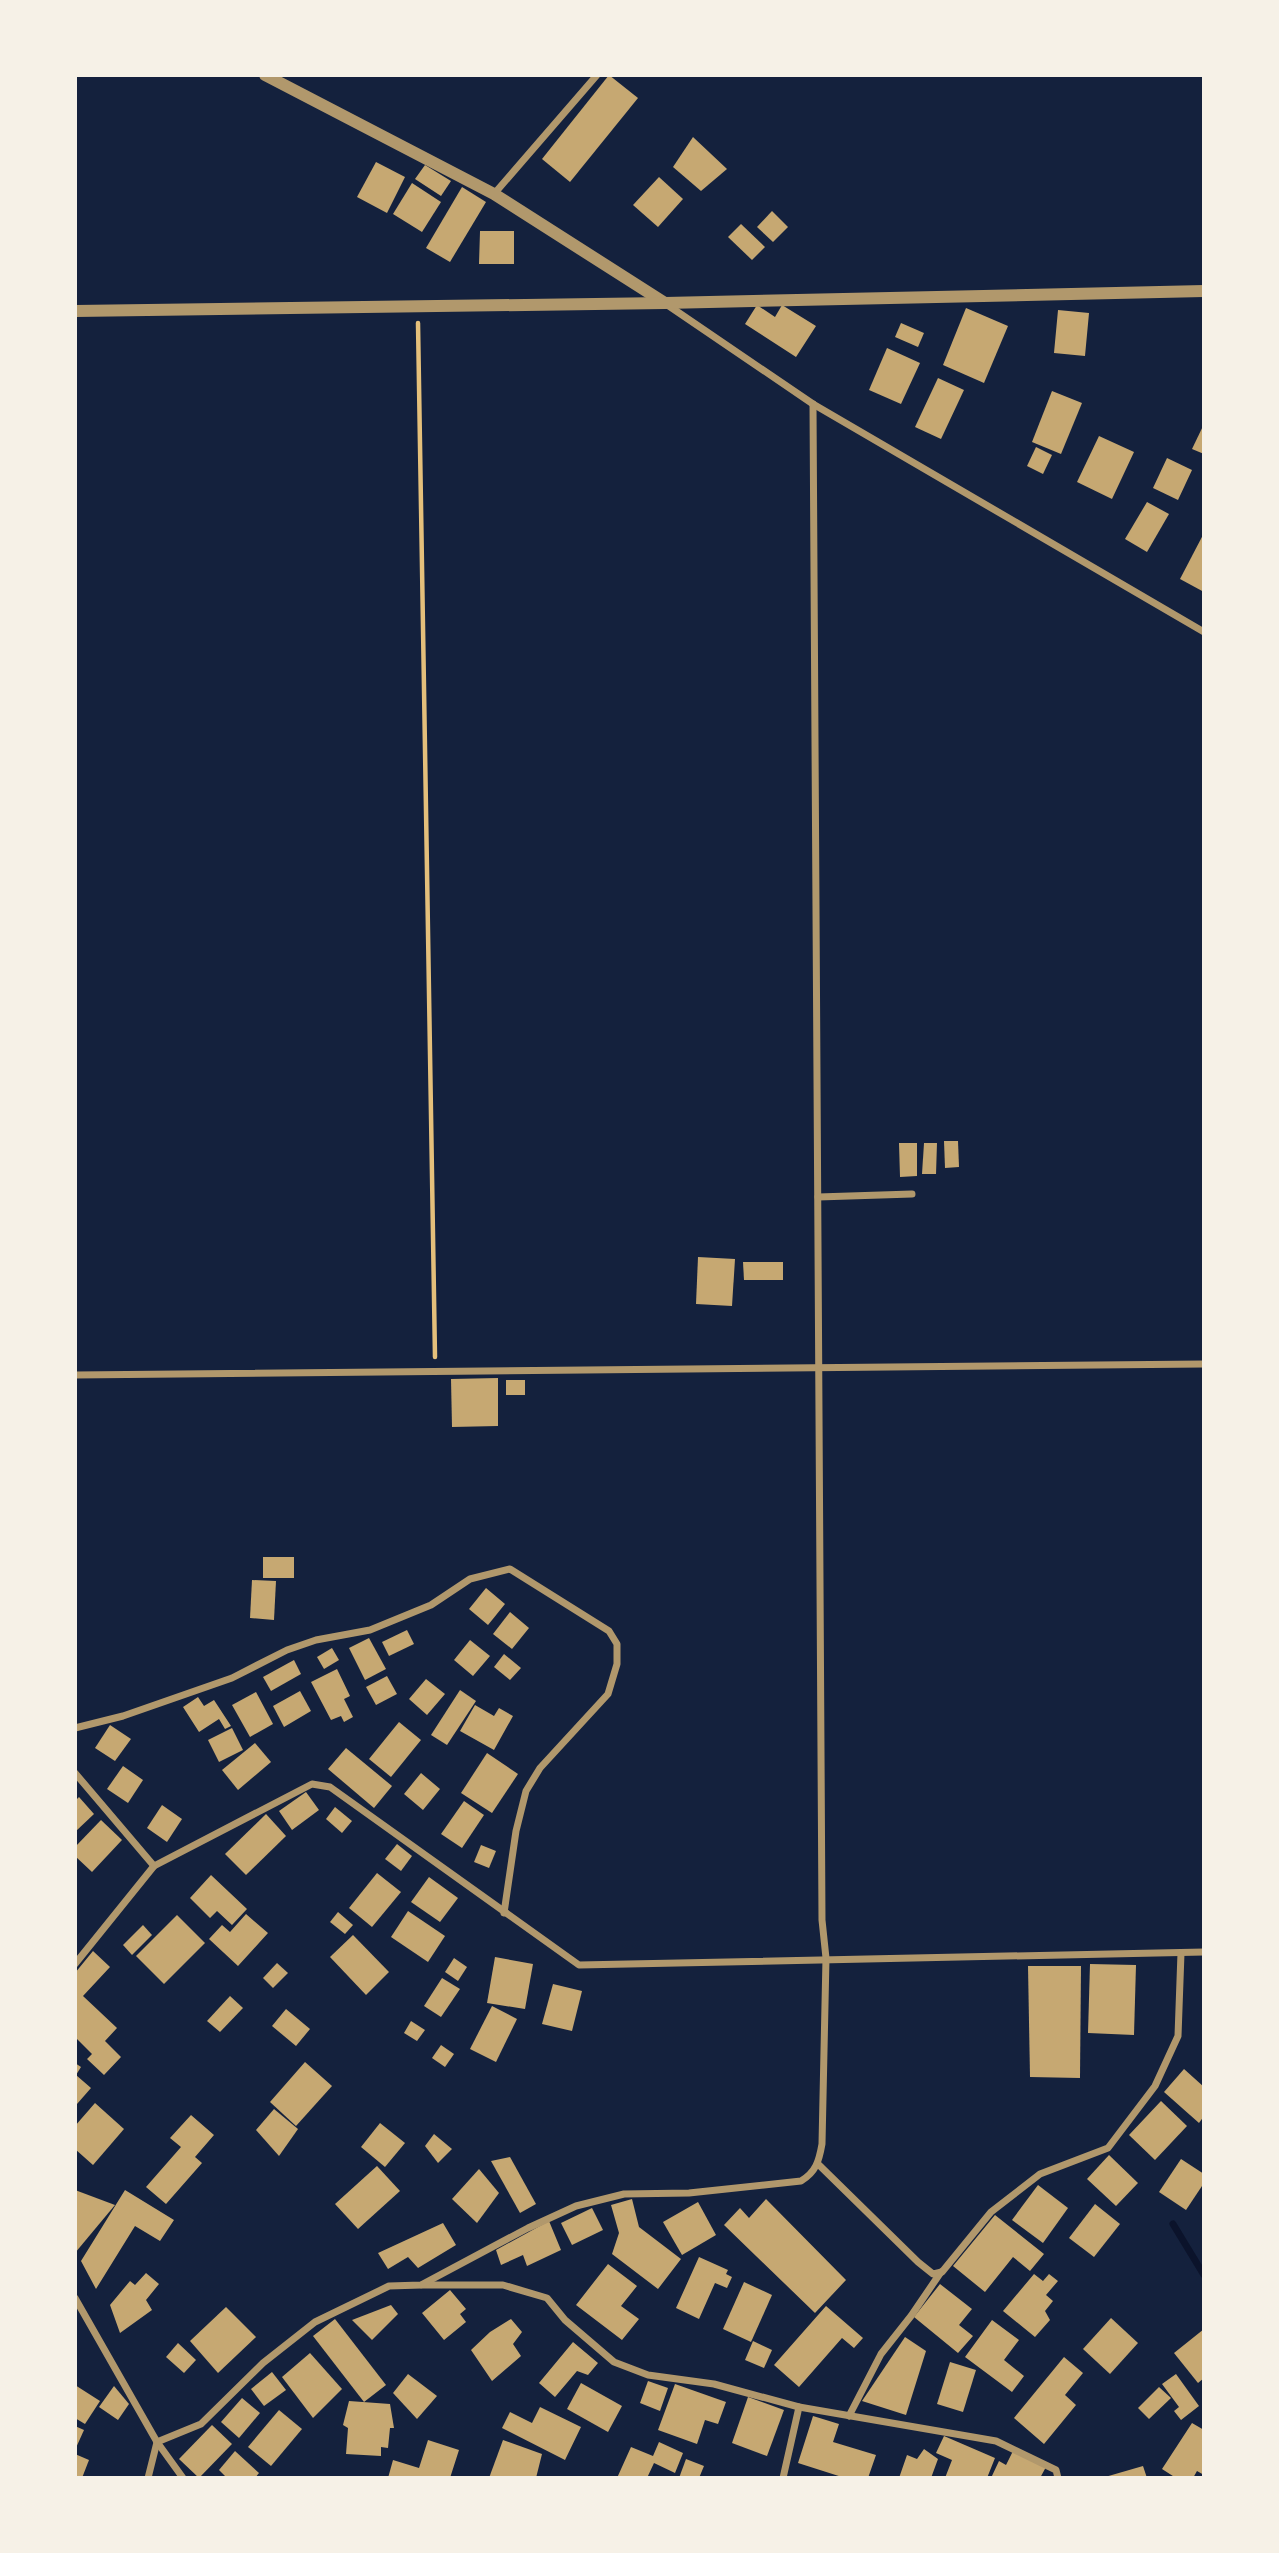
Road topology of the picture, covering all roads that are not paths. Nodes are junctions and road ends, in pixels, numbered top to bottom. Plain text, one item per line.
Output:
1 (265, 75) edge
2 (597, 75) edge
3 (494, 194) junction
4 (1204, 291) edge
5 (665, 303) junction
6 (75, 311) edge
7 (813, 404) junction
8 (1204, 632) edge
9 (912, 1194) dead end
10 (818, 1197) junction
11 (1204, 1364) edge
12 (820, 1369) junction
13 (75, 1375) edge
14 (75, 1728) edge
15 (75, 1773) edge
16 (154, 1866) junction
17 (504, 1913) junction
18 (1204, 1952) edge
19 (1181, 1953) junction
20 (826, 1958) junction
21 (75, 1964) edge
22 (818, 2164) junction
23 (942, 2272) junction
24 (421, 2285) junction
25 (75, 2298) edge
26 (799, 2407) junction
27 (849, 2416) junction
28 (158, 2442) junction
29 (148, 2478) edge
30 (183, 2478) edge
31 (783, 2478) edge
32 (1058, 2478) edge

1 - 3 street
2 - 3 street
3 - 5 street
4 - 5 street
5 - 6 street
5 - 7 street
7 - 8 street
7 - 10 street
9 - 10 street
10 - 12 street
11 - 12 street
12 - 13 street
12 - 20 street
14 - 17 street
15 - 16 street
16 - 17 street
16 - 21 street
17 - 20 street
18 - 19 street
19 - 20 street
19 - 23 street
20 - 22 street
22 - 23 street
22 - 24 street
23 - 27 street
24 - 26 street
24 - 28 street
25 - 28 street
26 - 27 street
26 - 31 street
27 - 32 street
28 - 29 street
28 - 30 street

